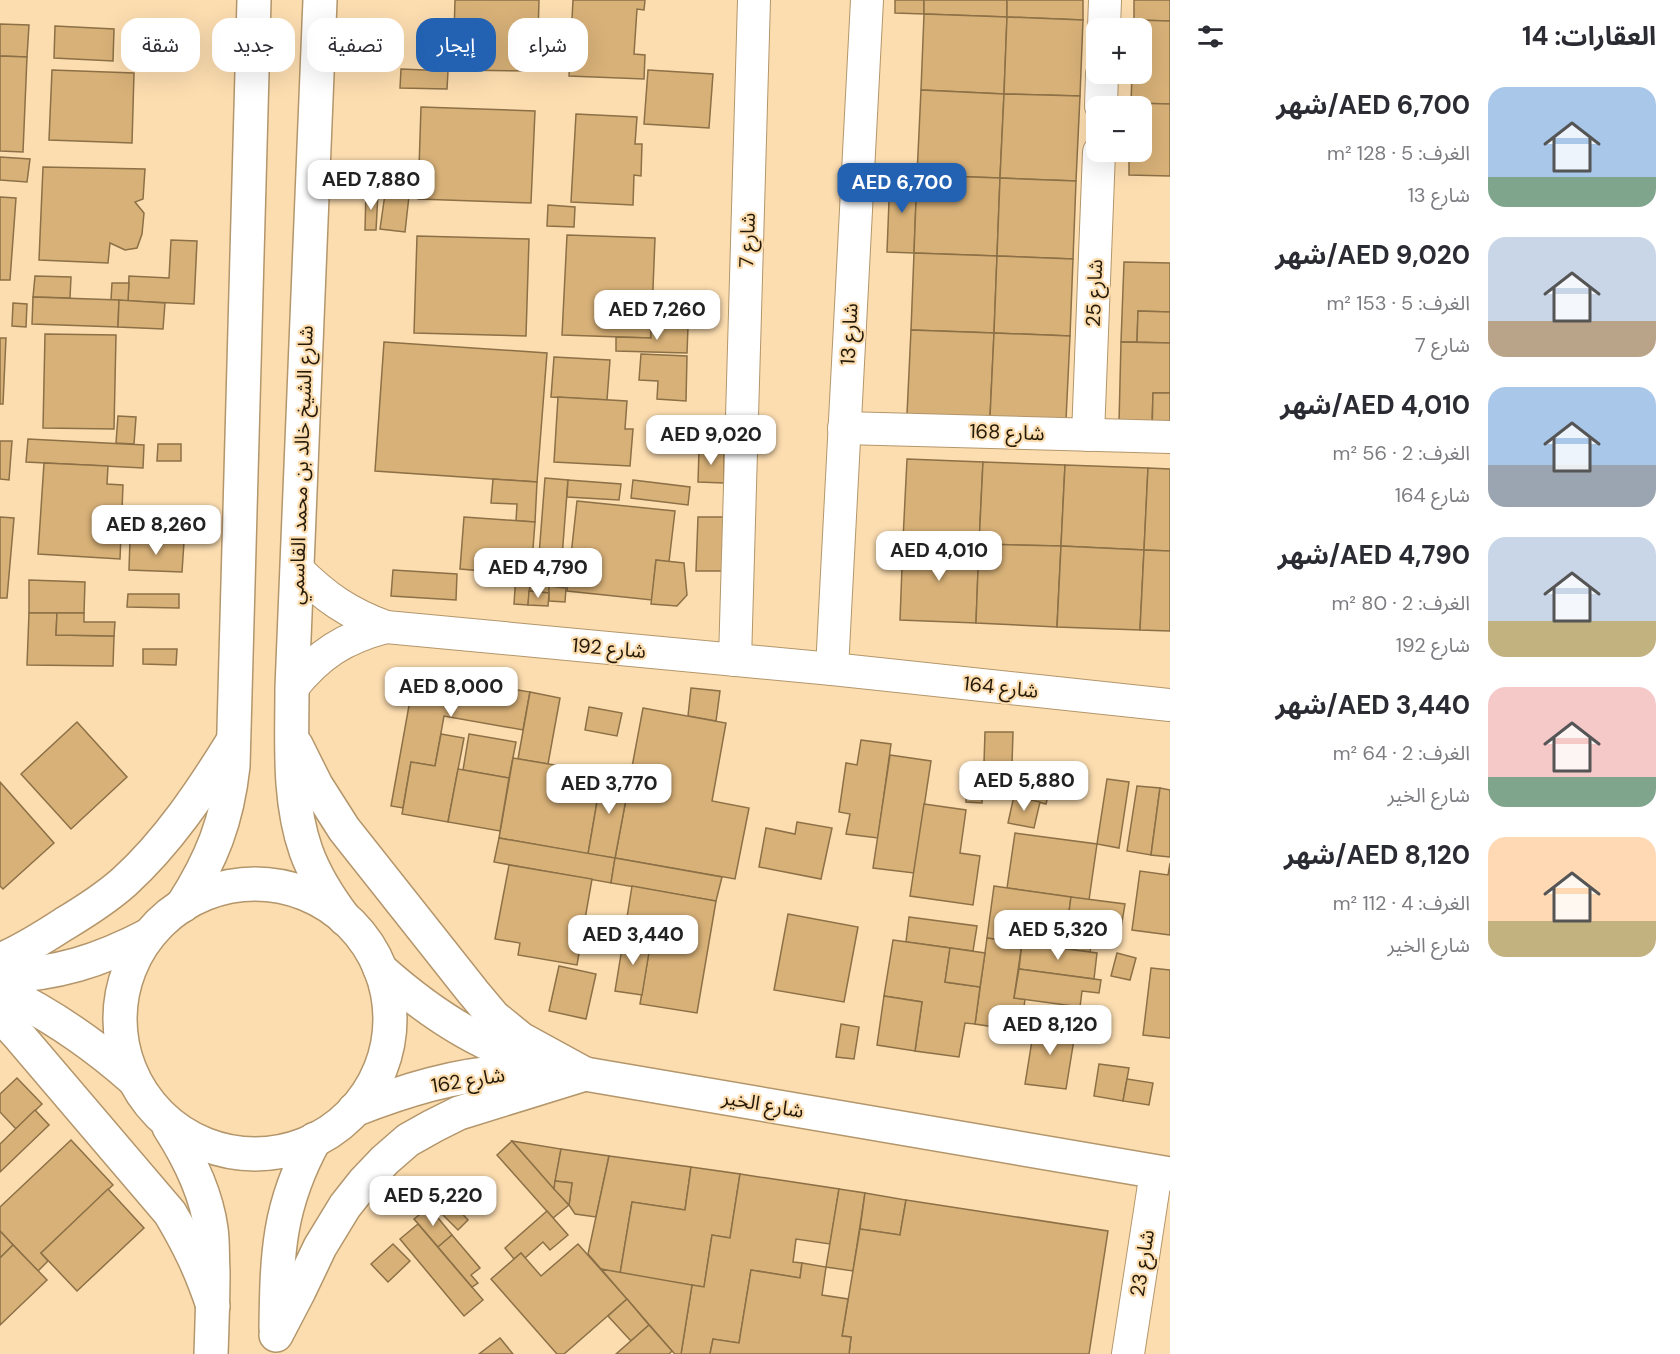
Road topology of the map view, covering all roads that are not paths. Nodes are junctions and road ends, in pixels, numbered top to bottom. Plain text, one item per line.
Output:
1 (254, 0) edge
2 (320, 0) edge
3 (754, 0) edge
4 (867, 0) edge
5 (1105, 0) edge
6 (1104, 18) edge
7 (1099, 162) edge
8 (844, 428) junction
9 (1088, 435) junction
10 (1170, 437) edge
11 (297, 569) junction
12 (386, 627) junction
13 (735, 660) junction
14 (831, 669) junction
15 (292, 688) junction
16 (1170, 705) edge
17 (292, 738) junction
18 (234, 740) junction
19 (182, 906) junction
20 (345, 919) junction
21 (149, 935) junction
22 (0, 960) edge
23 (380, 969) junction
24 (0, 977) edge
25 (0, 990) edge
26 (0, 1015) edge
27 (585, 1074) junction
28 (132, 1078) junction
29 (354, 1110) junction
30 (165, 1120) junction
31 (315, 1139) junction
32 (1163, 1173) edge
33 (213, 1306) junction
34 (275, 1345) edge
35 (211, 1354) edge
36 (1128, 1354) edge

1 - 18 main road
2 - 11 main road, شارع الشيخ خالد بن محمد القاسمي
3 - 13 street, شارع 7
4 - 8 street, شارع 13
5 - 6 street
7 - 9 street, شارع 25
8 - 9 street, شارع 168
8 - 14 street, شارع 13
9 - 10 street, شارع 168
11 - 12 street, شارع 192
11 - 15 main road, شارع الشيخ خالد بن محمد القاسمي
12 - 13 street, شارع 192
12 - 15 street, شارع 192
13 - 14 street, شارع 192
14 - 16 street, شارع 164
15 - 17 main road, شارع الشيخ خالد بن محمد القاسمي
17 - 20 main road, شارع الشيخ خالد بن محمد القاسمي
17 - 27 main road
18 - 19 main road
18 - 22 main road
19 - 20 main road
19 - 21 main road
20 - 23 main road
21 - 24 main road
21 - 28 main road
23 - 27 main road, شارع الخير
23 - 29 main road
25 - 28 main road
26 - 33 main road
27 - 29 main road, شارع 162
27 - 32 main road, شارع الخير
27 - 34 main road
28 - 30 main road
29 - 31 main road
30 - 31 main road
30 - 33 main road
31 - 34 main road
32 - 36 street, شارع 23
33 - 35 main road

